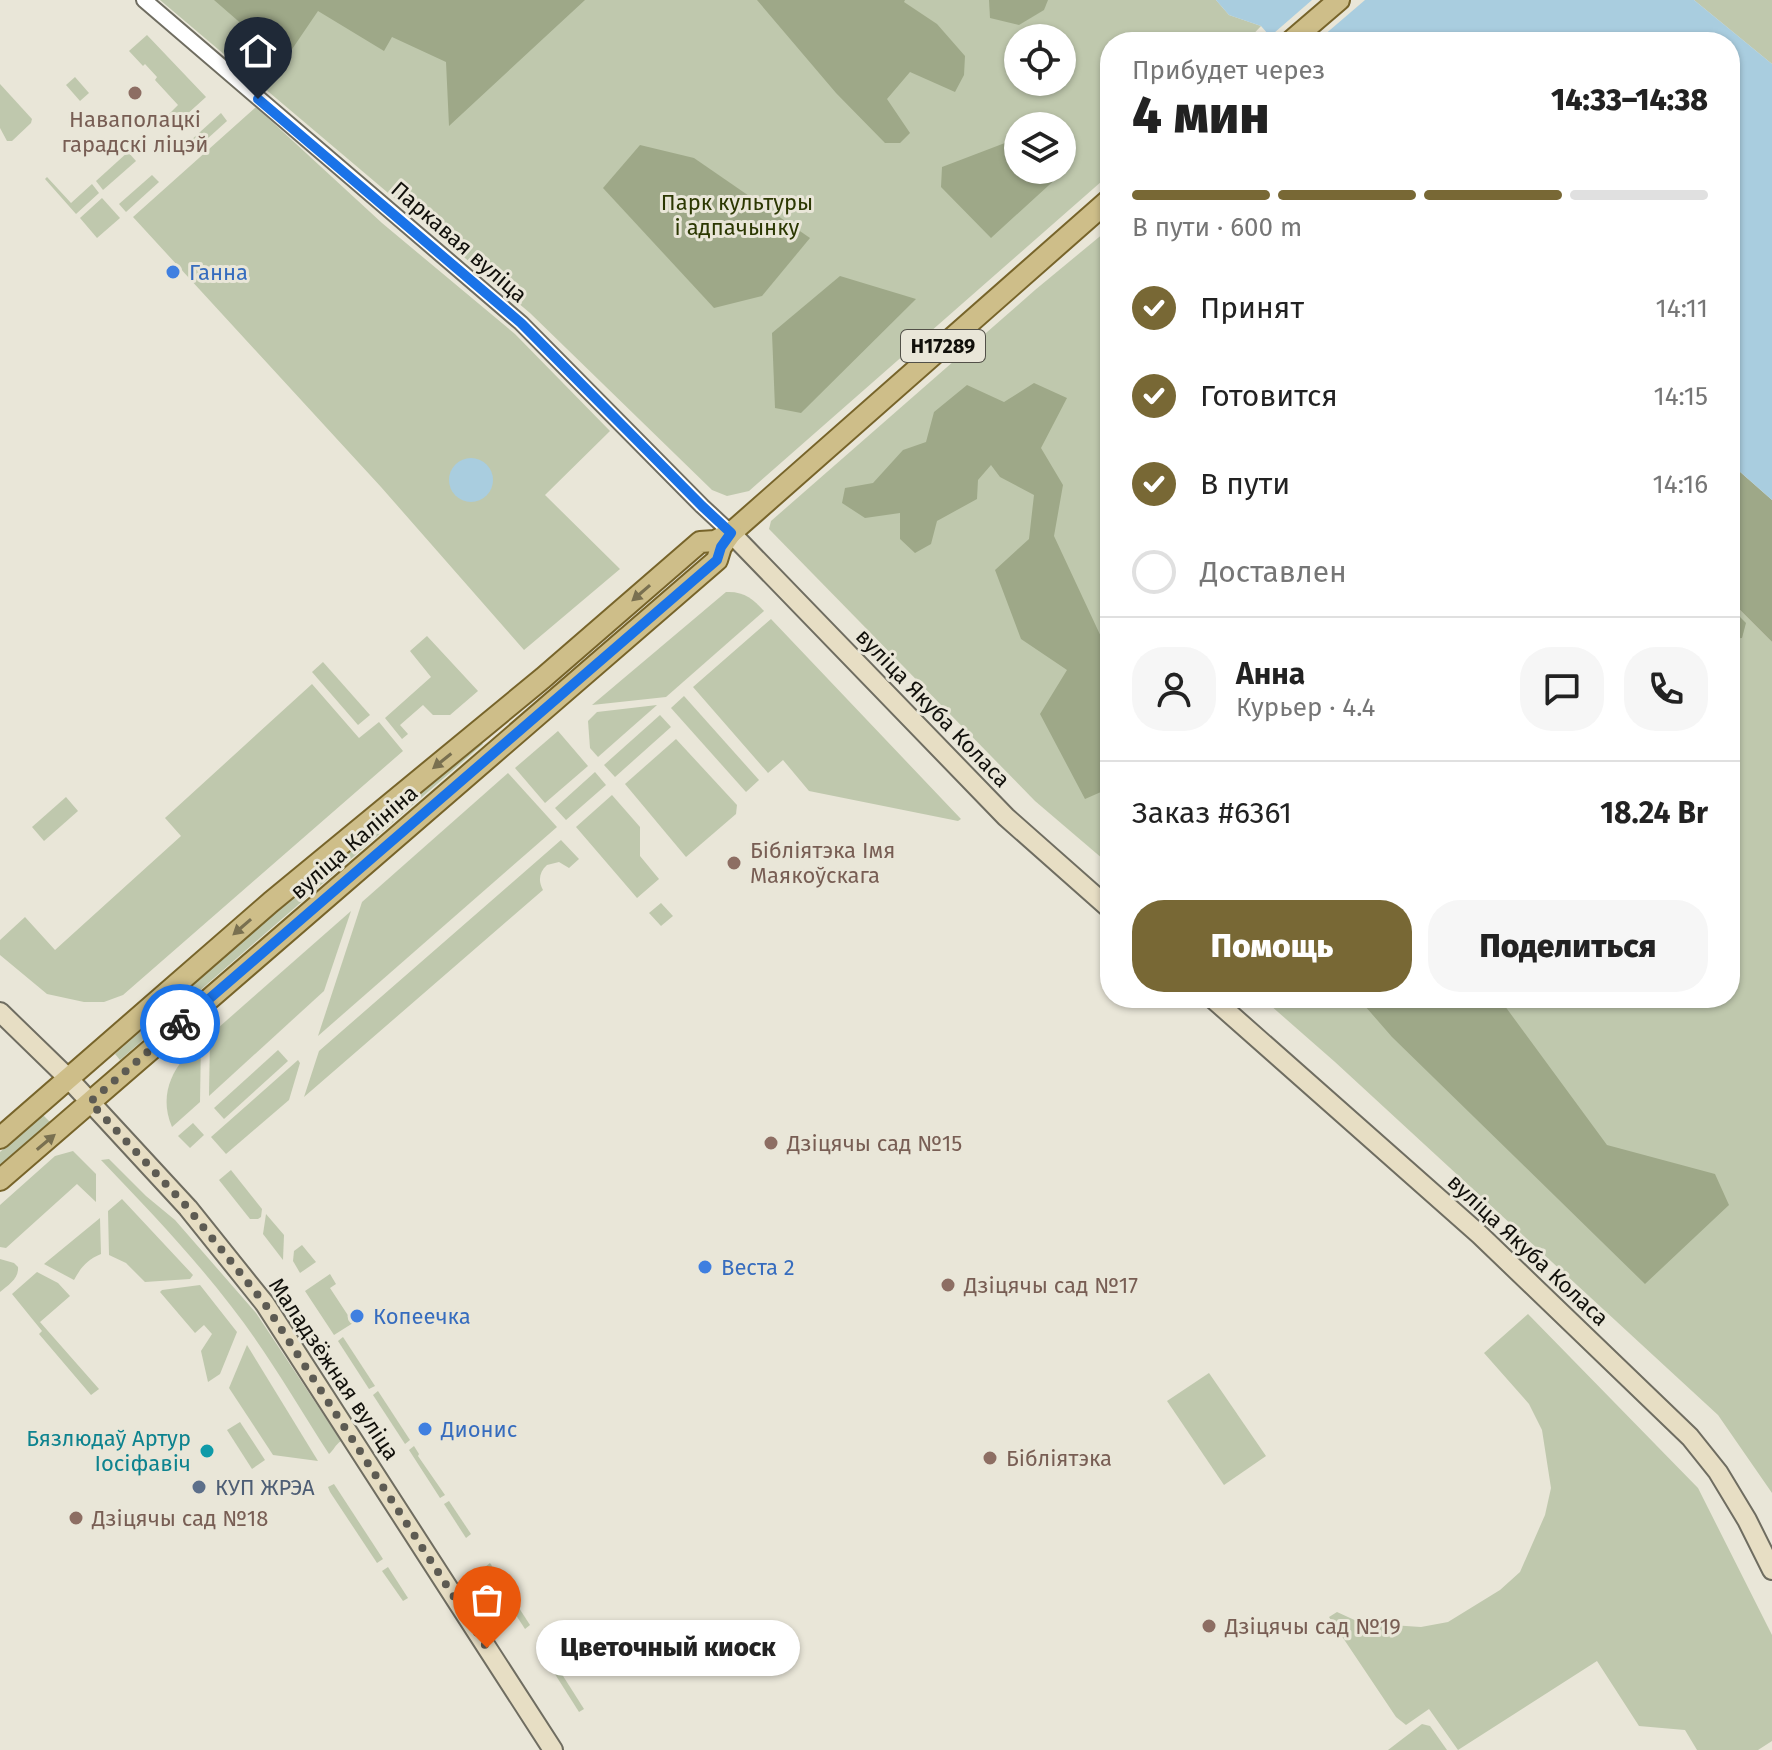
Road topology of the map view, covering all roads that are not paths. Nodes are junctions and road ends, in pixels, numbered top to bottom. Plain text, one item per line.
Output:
1 (144, 0) edge
2 (1339, 0) edge
3 (1302, 32) edge
4 (1100, 208) edge
5 (731, 533) junction
6 (1100, 900) edge
7 (1223, 1008) edge
8 (0, 1012) edge
9 (68, 1078) junction
10 (90, 1102) junction
11 (0, 1138) edge
12 (0, 1180) edge
13 (1772, 1570) edge
14 (553, 1750) edge

1 - 5 street, Паркавая вуліца
2 - 3 main road
4 - 5 main road, вуліца Калініна / Н17289
5 - 6 street, вуліца Якуба Коласа
5 -> 9 main road, вуліца Калініна / Н17289
5 - 10 main road, вуліца Калініна / Н17289
7 - 13 street, вуліца Якуба Коласа
8 - 9 street, Маладзёжная вуліца
9 - 10 street, Маладзёжная вуліца
9 - 11 main road, вуліца Калініна / Н17289
12 -> 10 main road, вуліца Калініна / Н17289
10 - 14 street, Маладзёжная вуліца

